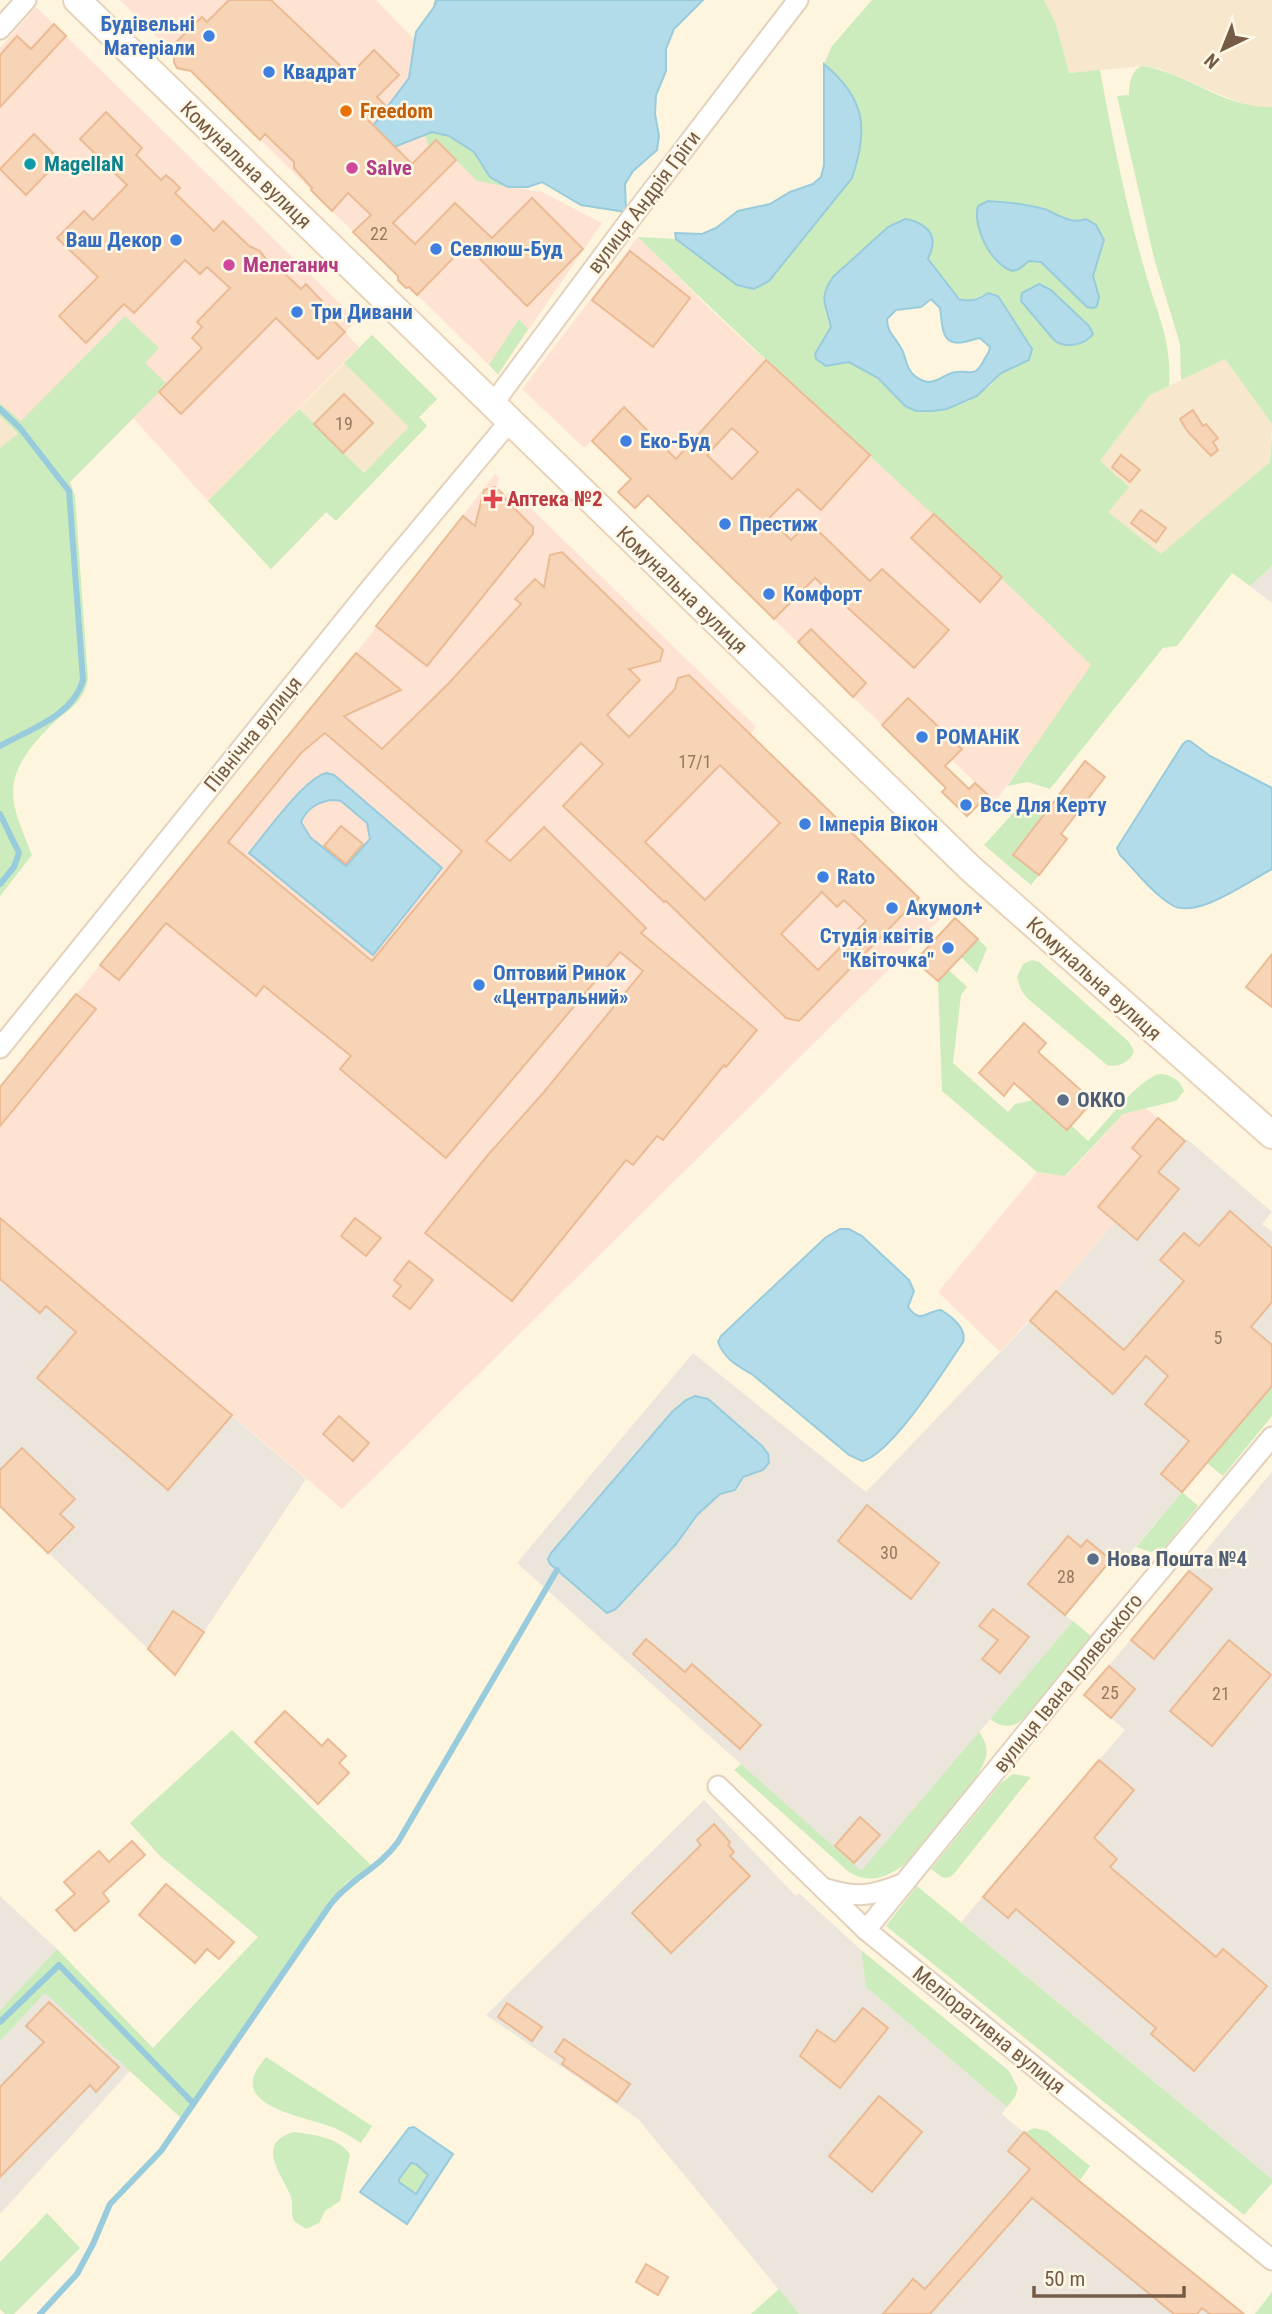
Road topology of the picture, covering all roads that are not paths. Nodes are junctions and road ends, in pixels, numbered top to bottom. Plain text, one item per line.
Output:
1 (26, 0) edge
2 (77, 0) edge
3 (798, 0) edge
4 (0, 29) edge
5 (501, 413) junction
6 (0, 1048) edge
7 (1272, 1135) edge
8 (1272, 1437) edge
9 (718, 1786) dead end
10 (903, 1884) junction
11 (822, 1888) junction
12 (866, 1930) junction
13 (1272, 2260) edge

1 - 4 street
2 - 5 main road, Комунальна вулиця
3 - 5 street, вулиця Андрія Гріги
5 - 6 street, Північна вулиця
5 - 7 main road, Комунальна вулиця
8 - 10 street, вулиця Івана Ірлявського
9 - 11 street, Меліоративна вулиця
10 - 11 street
10 - 12 street, вулиця Івана Ірлявського
11 - 12 street, Меліоративна вулиця
12 - 13 street, Меліоративна вулиця

